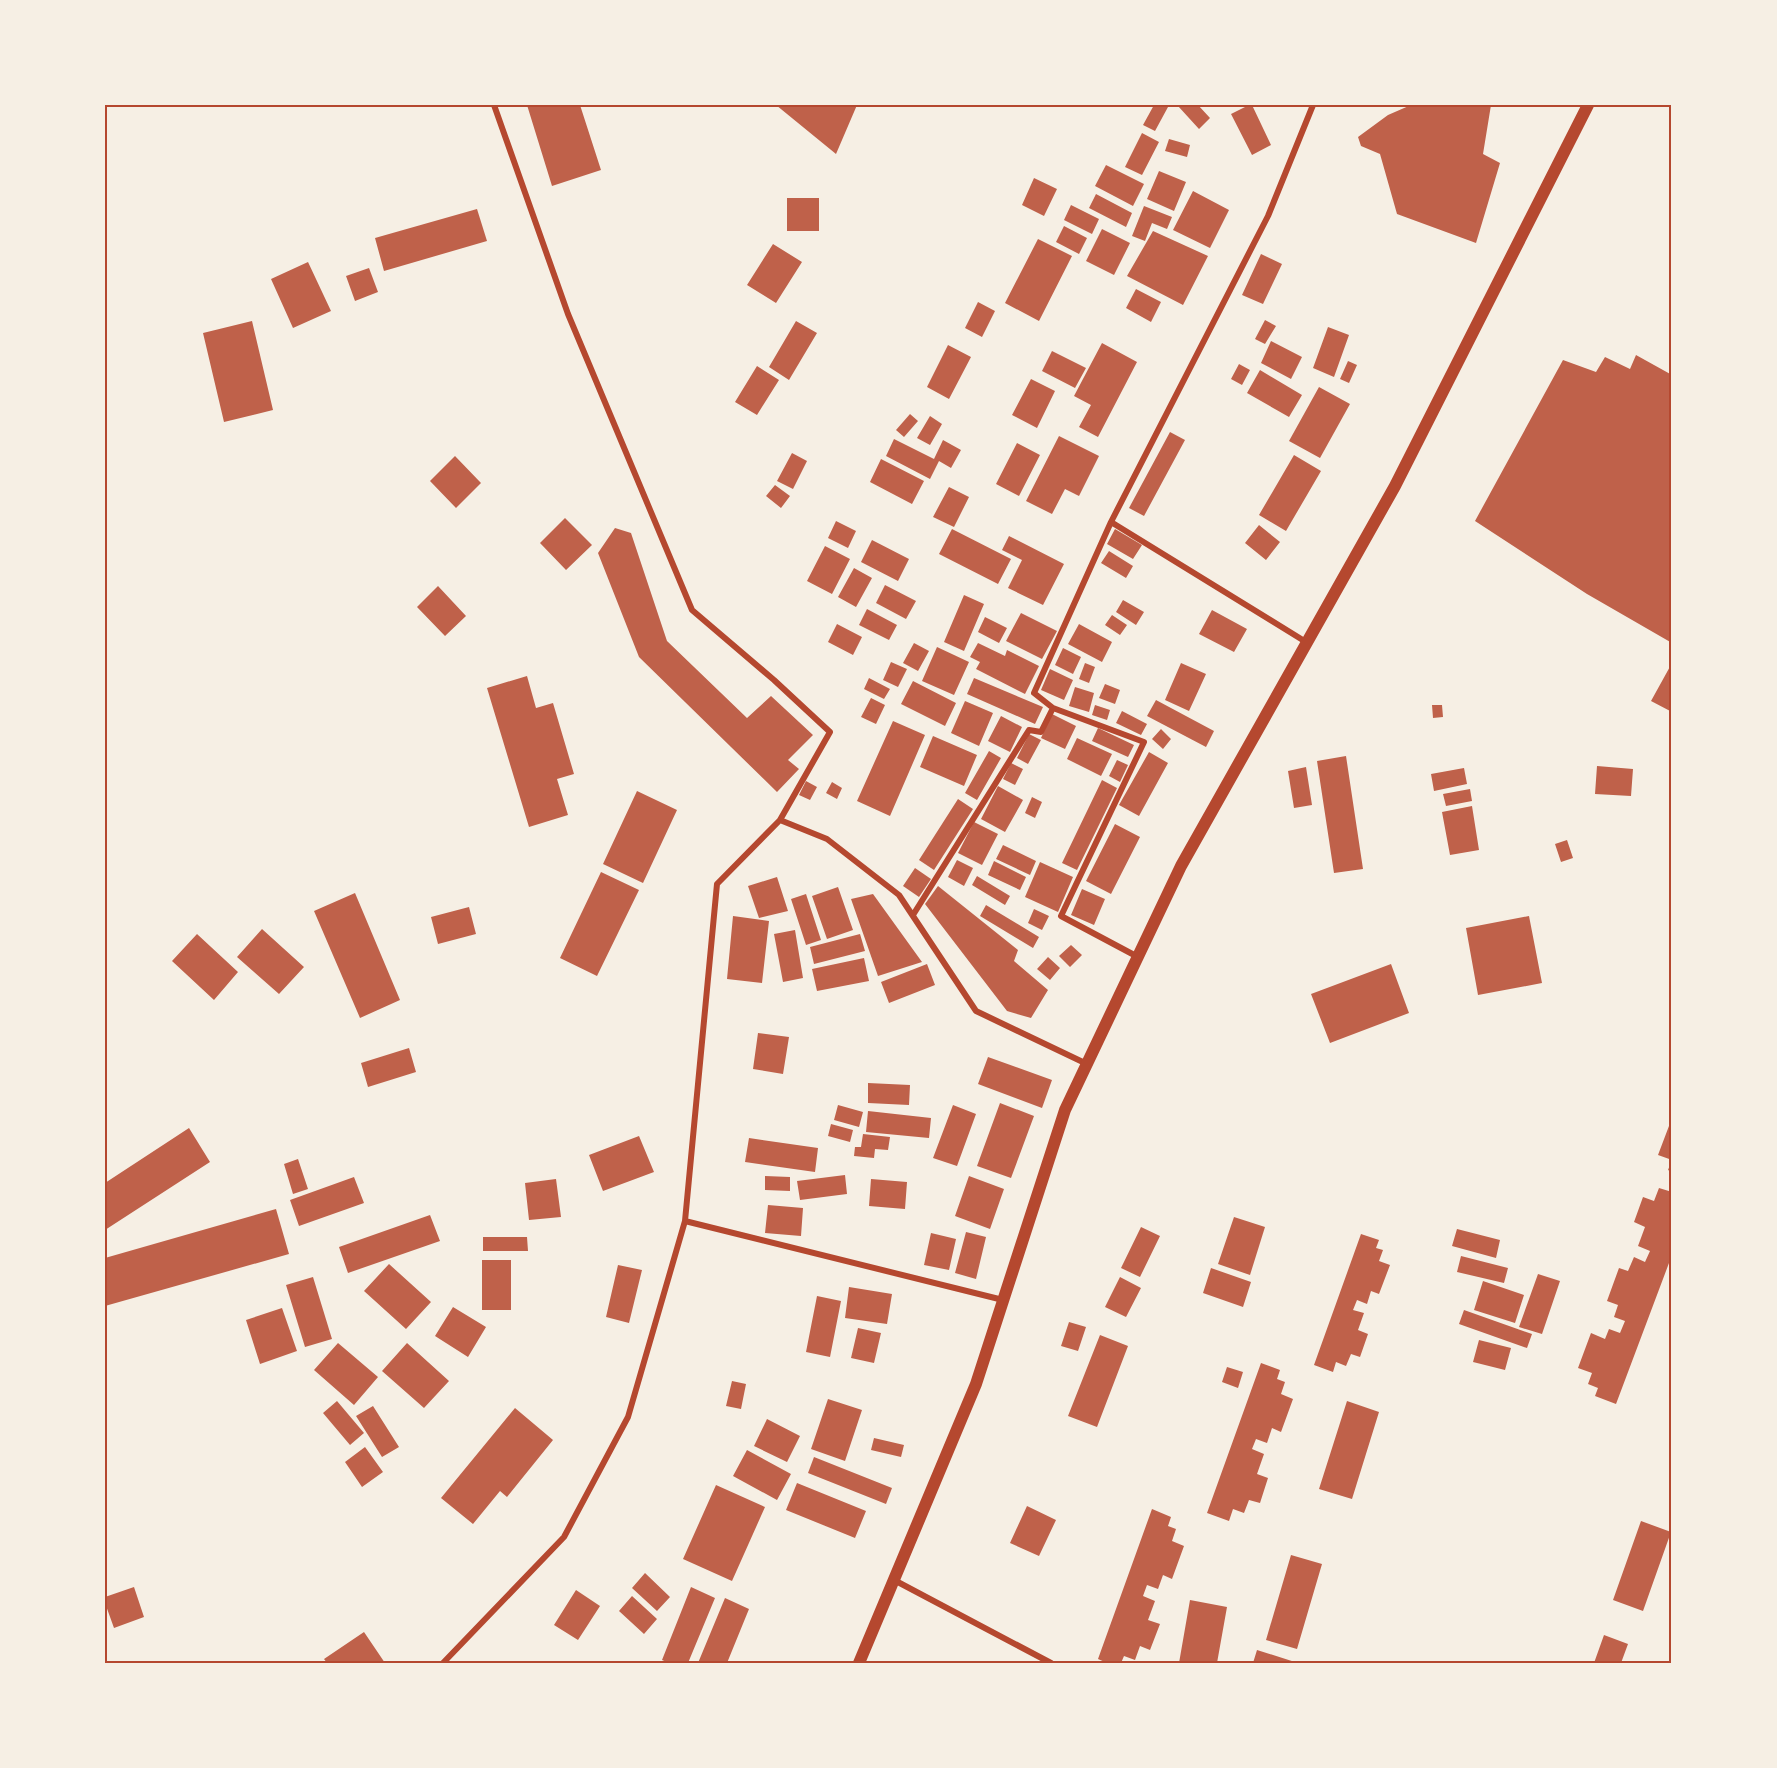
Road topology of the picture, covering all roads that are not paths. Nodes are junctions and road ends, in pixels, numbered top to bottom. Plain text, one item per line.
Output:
1 (495, 105) edge
2 (1313, 105) edge
3 (1588, 105) edge
4 (1112, 522) junction
5 (1307, 642) junction
6 (1053, 708) junction
7 (780, 820) junction
8 (913, 915) junction
9 (1138, 957) junction
10 (1087, 1064) junction
11 (685, 1221) junction
12 (1004, 1300) junction
13 (894, 1580) junction
14 (443, 1663) edge
15 (860, 1663) edge
16 (1051, 1663) edge

1 - 7 street
2 - 4 street
3 - 5 main road
4 - 5 street
4 - 6 street
5 - 9 main road
6 - 8 street
6 - 9 street
7 - 8 street
7 - 11 street
8 - 10 street
9 - 10 main road
10 - 12 main road
11 - 12 street
11 - 14 street
12 - 13 main road
13 - 15 main road
13 - 16 street

